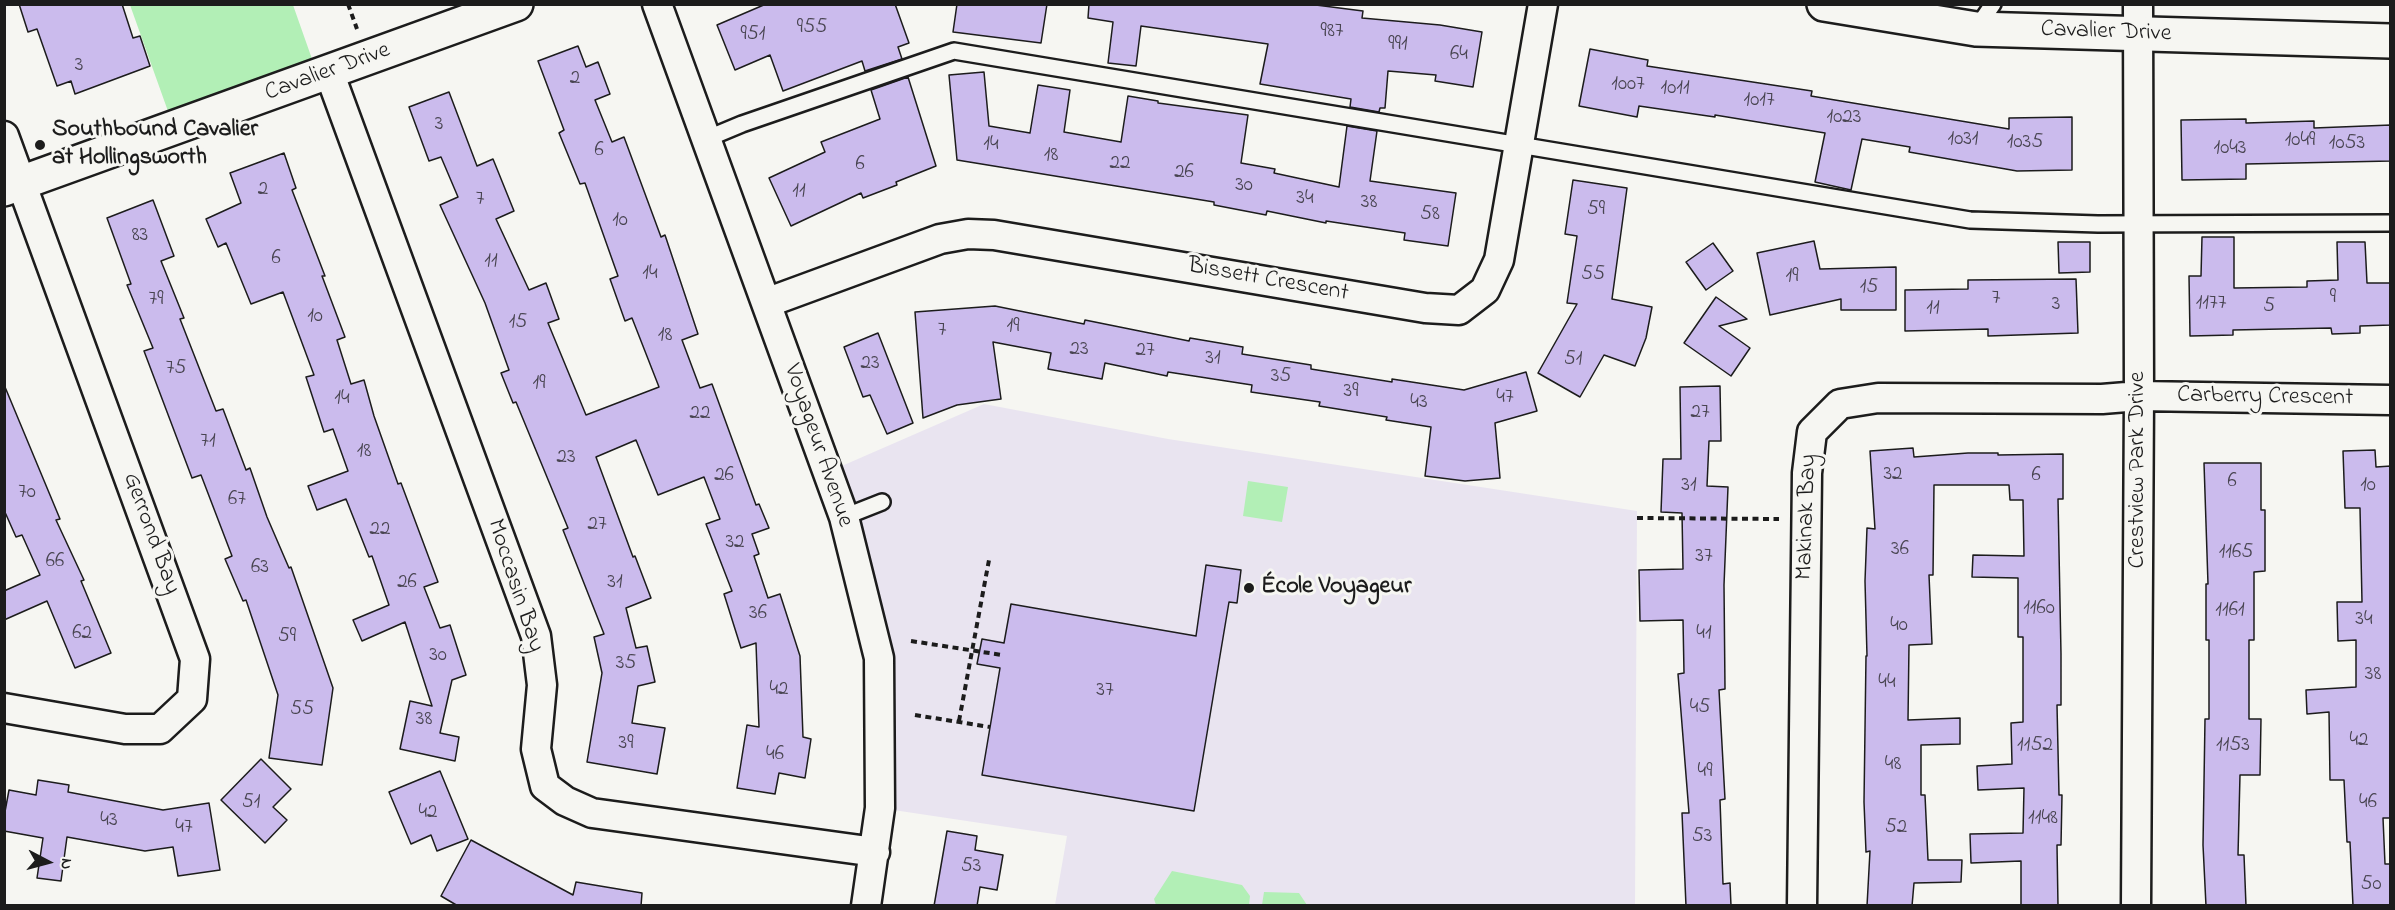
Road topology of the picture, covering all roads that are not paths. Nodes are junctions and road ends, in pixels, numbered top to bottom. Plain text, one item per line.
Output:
1 (516, 4) edge
2 (657, 4) edge
3 (1543, 4) edge
4 (1824, 4) edge
5 (464, 13) edge
6 (1984, 17) edge
7 (2138, 19) edge
8 (2391, 41) edge
9 (329, 72) junction
10 (4, 136) edge
11 (706, 139) junction
12 (1517, 146) junction
13 (13, 186) edge
14 (2138, 222) junction
15 (2391, 223) edge
16 (766, 303) junction
17 (2139, 396) junction
18 (2391, 400) edge
19 (882, 502) dead end
20 (844, 517) junction
21 (4, 708) edge
22 (875, 852) junction
23 (866, 906) edge
24 (1802, 906) edge
25 (2136, 906) edge

1 - 5 street, Cavalier Drive
2 - 11 street, Voyageur Avenue
3 - 12 street, Bissett Crescent
4 - 6 street, Cavalier Drive
5 - 9 street, Cavalier Drive
6 - 7 street, Cavalier Drive
7 - 8 street, Cavalier Drive
7 - 14 street, Crestview Park Drive
9 - 13 street, Cavalier Drive
9 - 22 street, Moccasin Bay
10 - 13 street, Gerrond Bay
11 - 12 lane
11 - 16 street, Voyageur Avenue
12 - 14 lane
12 - 16 street, Bissett Crescent
13 - 21 street, Gerrond Bay
14 - 15 lane
14 - 17 street, Crestview Park Drive
16 - 20 street, Voyageur Avenue
17 - 18 street, Carberry Crescent
17 - 24 street, Makinak Bay
17 - 25 street, Crestview Park Drive
19 - 20 lane
20 - 22 street, Voyageur Avenue
22 - 23 street, Voyageur Avenue

